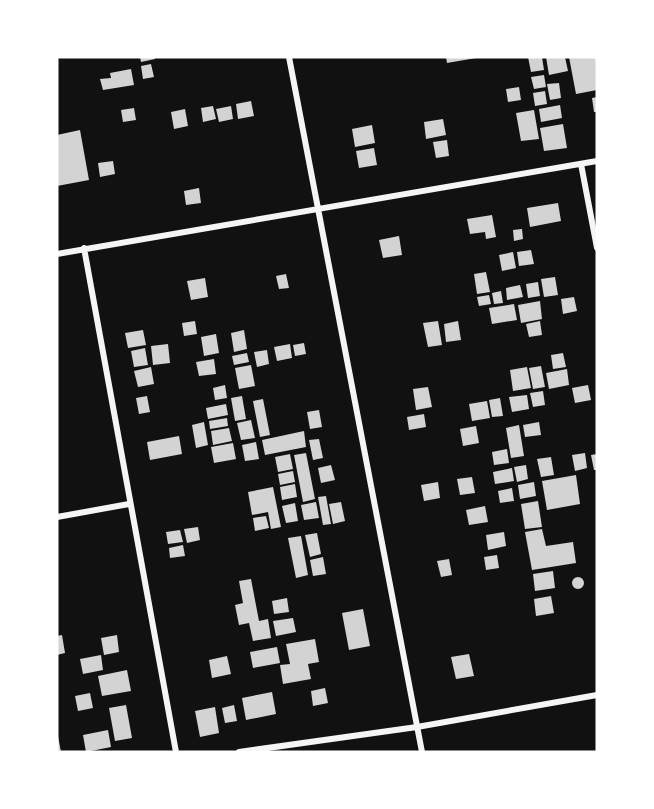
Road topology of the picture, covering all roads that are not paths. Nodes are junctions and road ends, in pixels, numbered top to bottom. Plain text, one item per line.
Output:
1 (289, 57) edge
2 (597, 161) edge
3 (581, 164) junction
4 (318, 207) junction
5 (84, 248) junction
6 (597, 248) edge
7 (57, 254) edge
8 (129, 504) junction
9 (57, 517) edge
10 (597, 695) edge
11 (417, 727) junction
12 (176, 752) edge
13 (239, 752) edge
14 (422, 752) edge

1 - 4 street
2 - 3 street
3 - 4 street
3 - 6 street
4 - 5 street
4 - 11 street
5 - 7 street
5 - 8 street
8 - 9 street
8 - 12 street
10 - 11 street
11 - 13 street
11 - 14 street

